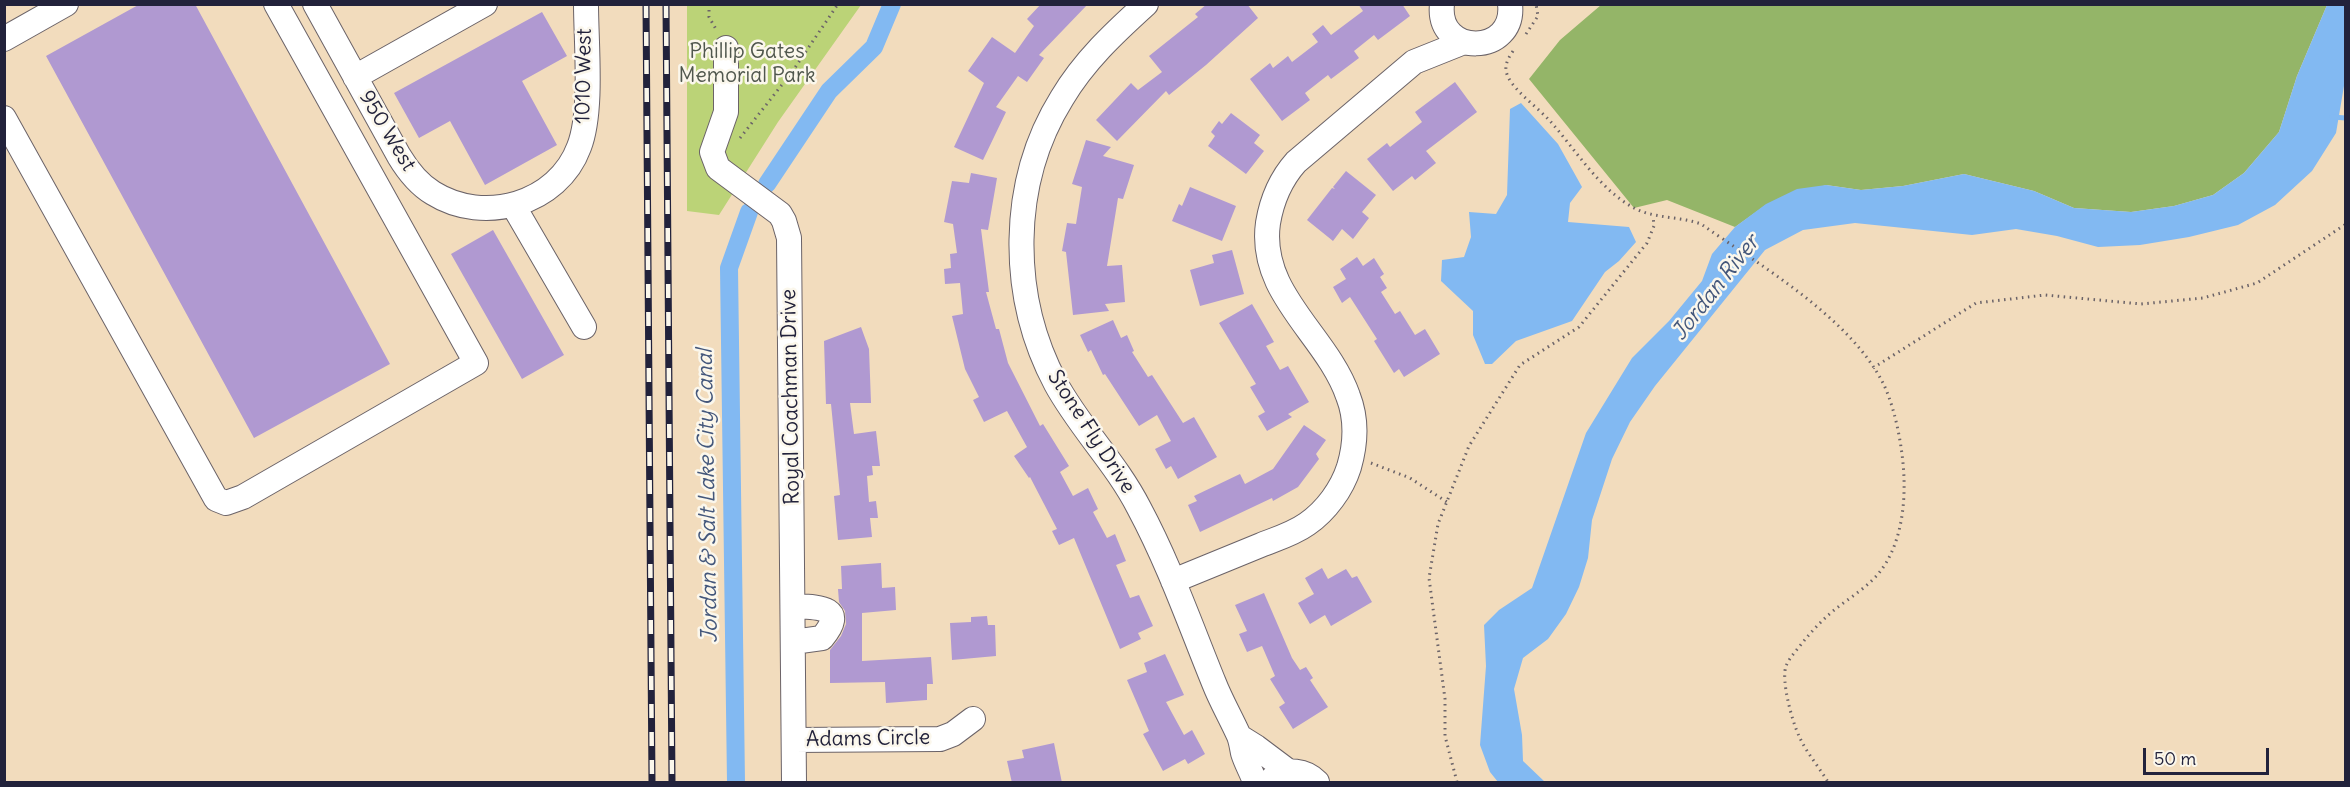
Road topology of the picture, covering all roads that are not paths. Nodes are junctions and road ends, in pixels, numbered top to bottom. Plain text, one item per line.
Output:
1 (66, 4) edge
2 (276, 4) edge
3 (315, 4) edge
4 (586, 4) edge
5 (1146, 4) edge
6 (482, 5) edge
7 (1442, 10) edge
8 (1517, 17) edge
9 (4, 39) edge
10 (1464, 42) junction
11 (726, 48) road end
12 (1414, 62) junction
13 (355, 77) junction
14 (4, 118) edge
15 (522, 202) junction
16 (584, 327) dead end
17 (1173, 581) junction
18 (793, 606) junction
19 (793, 642) junction
20 (973, 719) dead end
21 (1240, 737) junction
22 (794, 740) junction
23 (1278, 777) edge
24 (794, 783) edge
25 (1256, 783) edge
26 (1317, 783) edge

1 - 9 street
2 - 14 street
3 - 13 street, 950 West
4 - 15 street, 1010 West
5 - 17 street, Stone Fly Drive
6 - 13 street
7 - 10 street
7 - 12 street
8 - 10 street
10 - 12 street
11 - 18 street, Royal Coachman Drive
12 - 17 street
13 - 15 street, 950 West
15 - 16 street
17 - 21 street, Stone Fly Drive
18 - 19 street, Royal Coachman Drive
18 - 19 street
19 - 22 street, Royal Coachman Drive
20 - 22 street, Adams Circle
21 - 23 street, Stone Fly Drive
21 - 25 street, Stone Fly Drive
22 - 24 street, Royal Coachman Drive
23 - 26 street, Stone Fly Drive

